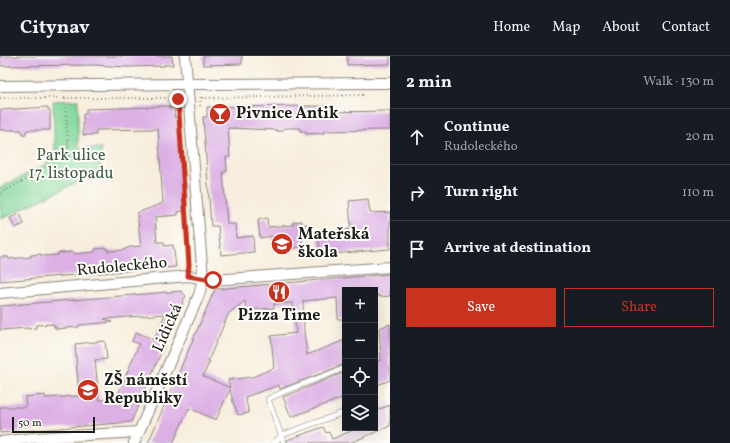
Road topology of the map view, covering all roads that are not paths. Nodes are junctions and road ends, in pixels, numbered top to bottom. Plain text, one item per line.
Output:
1 (185, 56) edge
2 (390, 83) edge
3 (188, 84) junction
4 (0, 86) edge
5 (390, 267) edge
6 (203, 278) junction
7 (0, 293) edge
8 (342, 369) edge
9 (342, 413) edge
10 (139, 432) junction
11 (282, 435) junction
12 (35, 441) edge
13 (0, 442) edge
14 (134, 443) edge
15 (274, 443) edge
16 (284, 443) edge

1 - 3 street, Lidická
2 - 3 street
3 - 4 street
3 - 6 street, Lidická
5 - 6 street, Rudoleckého
6 - 7 street, Rudoleckého
6 - 10 street, Lidická
8 - 11 lane
9 - 11 lane
10 - 12 street
10 - 14 street, Lidická
11 - 15 lane
11 - 16 lane
12 - 13 street

